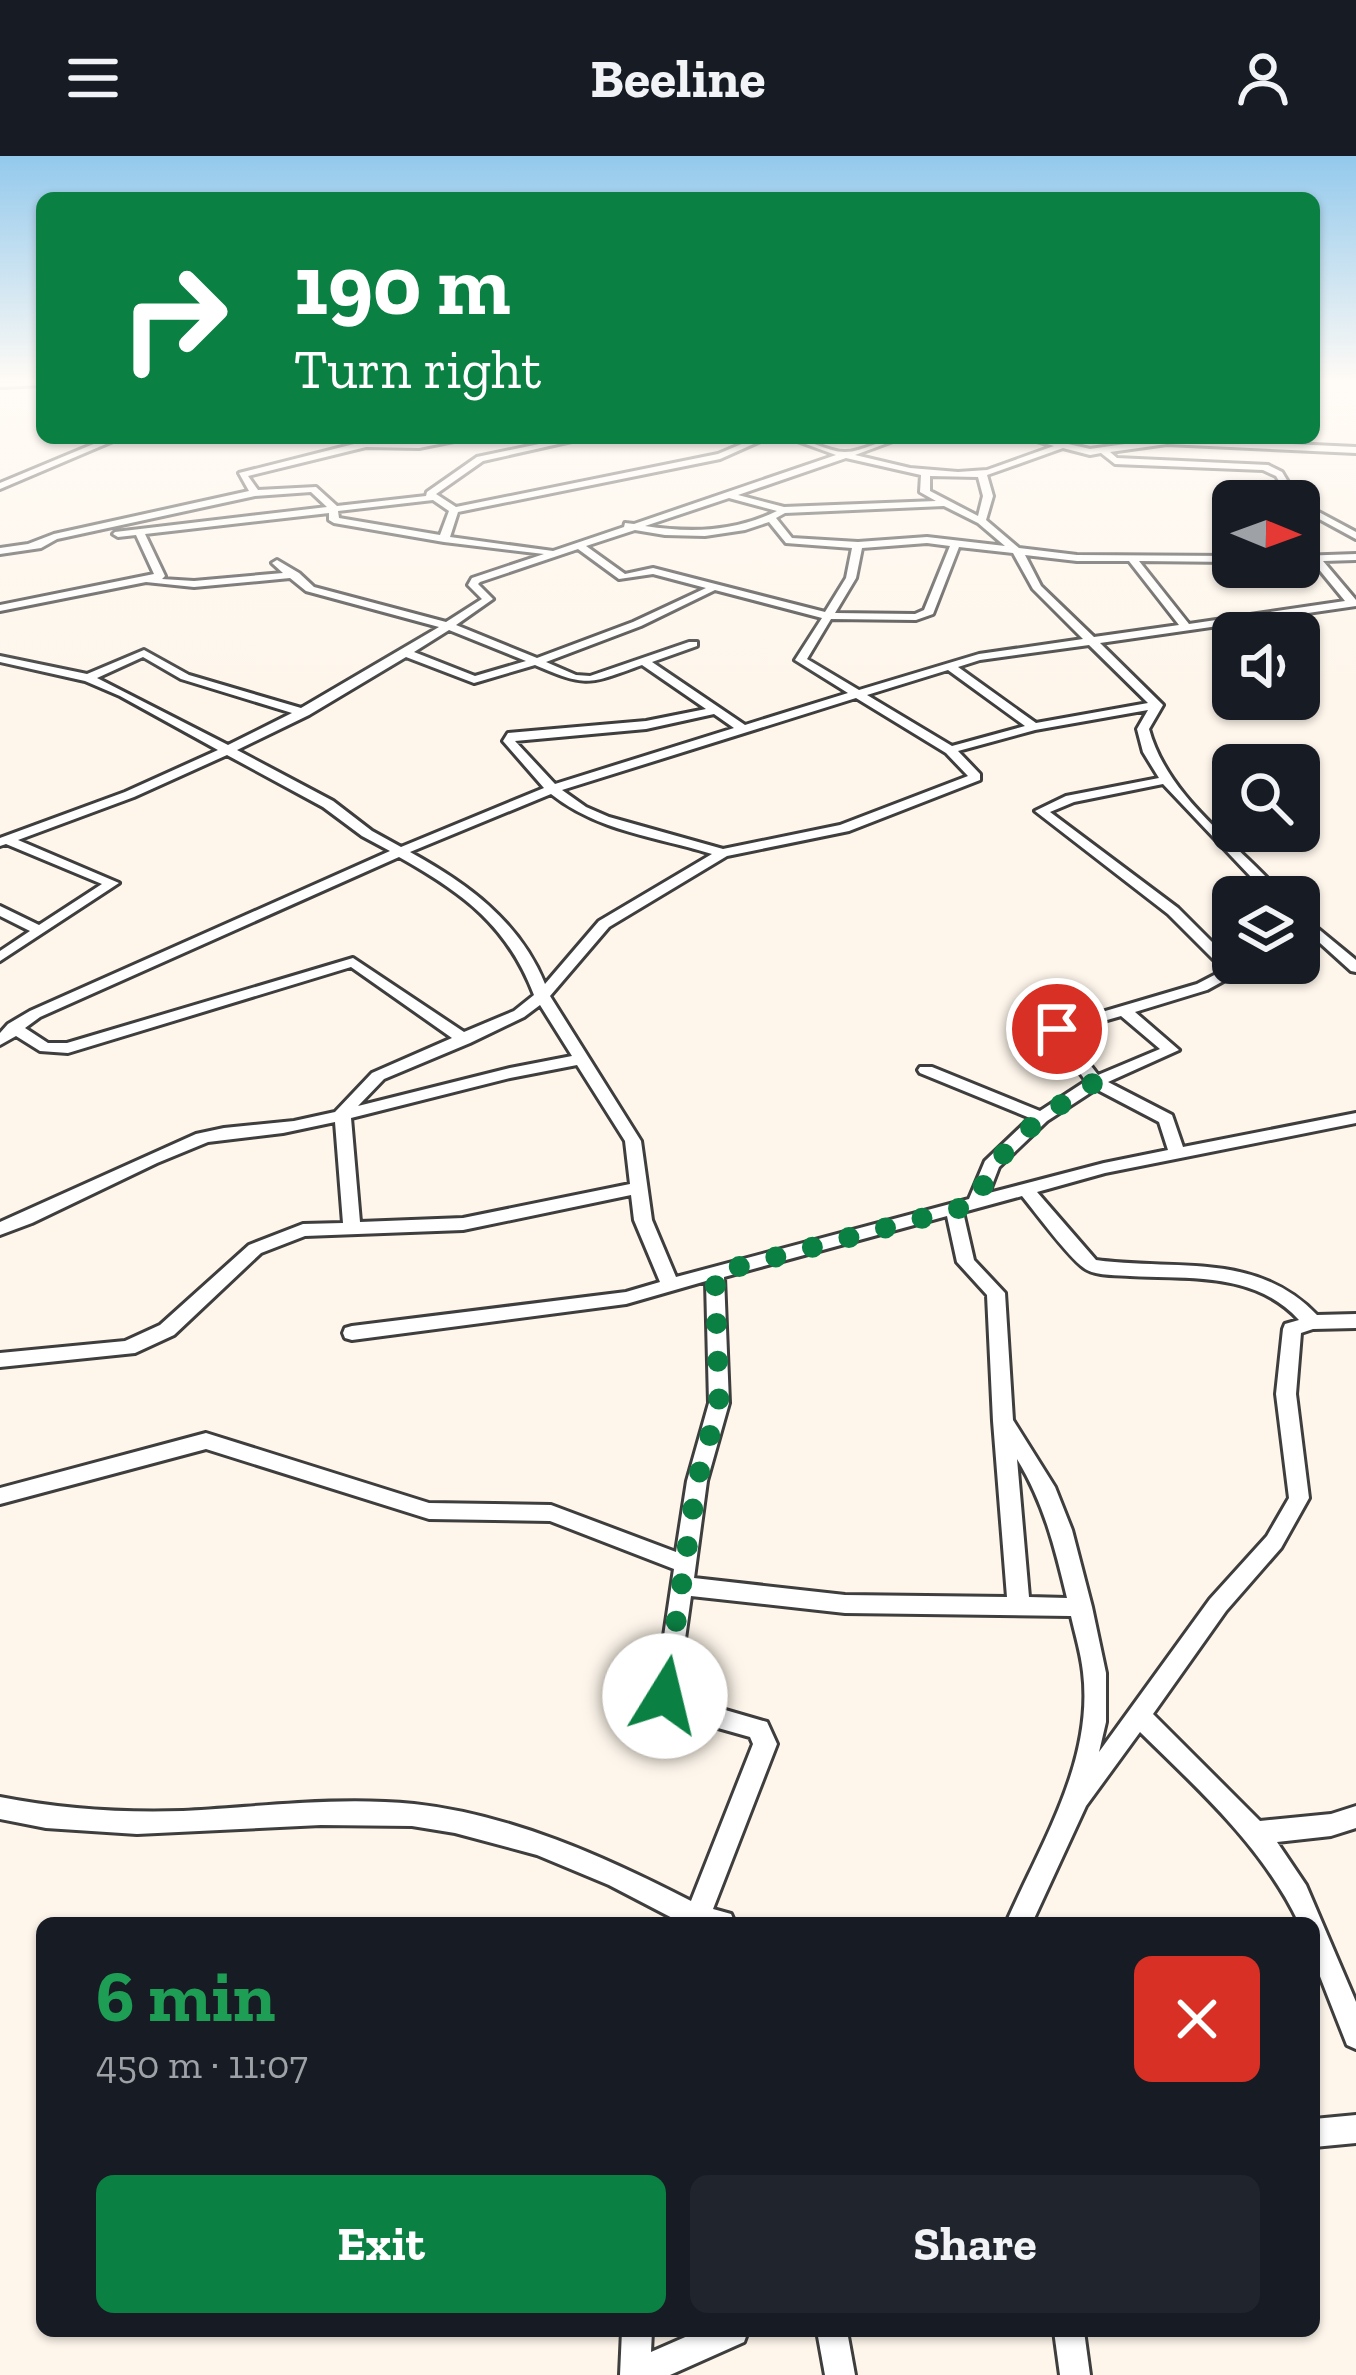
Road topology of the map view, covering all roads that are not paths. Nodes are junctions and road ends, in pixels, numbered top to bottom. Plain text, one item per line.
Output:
1 (248, 484) edge
2 (440, 484) edge
3 (584, 484) edge
4 (759, 484) edge
5 (925, 484) edge
6 (985, 484) edge
7 (255, 493) junction
8 (726, 494) junction
9 (430, 498) junction
10 (944, 503) junction
11 (333, 508) junction
12 (454, 510) junction
13 (784, 510) junction
14 (1320, 515) edge
15 (771, 518) junction
16 (981, 521) junction
17 (628, 525) junction
18 (139, 531) junction
19 (1356, 536) edge
20 (444, 539) junction
21 (956, 542) junction
22 (577, 544) junction
23 (858, 545) junction
24 (30, 547) junction
25 (1010, 547) junction
26 (0, 551) edge
27 (552, 551) junction
28 (1356, 557) edge
29 (1132, 559) junction
30 (1212, 559) edge
31 (1320, 559) edge
32 (277, 562) dead end
33 (1320, 564) edge
34 (295, 575) junction
35 (141, 580) junction
36 (711, 589) junction
37 (1354, 603) edge
38 (0, 608) edge
39 (829, 616) junction
40 (448, 626) junction
41 (1188, 629) junction
42 (1090, 643) junction
43 (693, 644) dead end
44 (405, 653) junction
45 (0, 659) edge
46 (534, 662) junction
47 (646, 663) junction
48 (950, 665) junction
49 (88, 678) junction
50 (856, 695) junction
51 (1157, 705) junction
52 (716, 710) junction
53 (305, 713) junction
54 (1034, 728) junction
55 (744, 729) junction
56 (950, 750) junction
57 (229, 754) junction
58 (1166, 780) junction
59 (547, 790) junction
60 (3, 841) edge
61 (723, 853) junction
62 (406, 854) junction
63 (1258, 876) edge
64 (0, 910) edge
65 (39, 930) junction
66 (1320, 937) edge
67 (1212, 943) edge
68 (0, 957) edge
69 (1356, 968) edge
70 (1212, 978) edge
71 (542, 996) junction
72 (1124, 1010) junction
73 (7, 1033) edge
74 (465, 1040) junction
75 (583, 1060) junction
76 (926, 1070) dead end
77 (1095, 1082) junction
78 (342, 1113) junction
79 (1041, 1117) junction
80 (1356, 1118) edge
81 (1176, 1150) junction
82 (639, 1188) junction
83 (1026, 1190) junction
84 (965, 1207) junction
85 (352, 1226) junction
86 (0, 1229) edge
87 (715, 1273) junction
88 (670, 1285) junction
89 (1312, 1322) junction
90 (1356, 1322) edge
91 (352, 1333) dead end
92 (0, 1360) edge
93 (1003, 1421) junction
94 (0, 1496) edge
95 (684, 1575) junction
96 (1019, 1607) junction
97 (1081, 1607) junction
98 (1139, 1715) junction
99 (1074, 1806) junction
100 (0, 1808) edge
101 (1356, 1817) edge
102 (1252, 1833) junction
103 (696, 1917) edge
104 (705, 1917) edge
105 (1022, 1917) edge
106 (1308, 1917) edge
107 (1320, 1943) edge
108 (1356, 2036) edge
109 (1356, 2129) edge
110 (1320, 2132) edge
111 (637, 2337) edge
112 (720, 2337) edge
113 (833, 2337) edge
114 (1070, 2337) edge
115 (635, 2375) edge
116 (840, 2375) edge
117 (1075, 2375) edge

1 - 7 street
2 - 9 street
3 - 12 street
4 - 8 street
5 - 10 street
6 - 16 street
7 - 11 street
7 - 24 street
8 - 13 street
8 - 17 street
9 - 11 street
9 - 12 street
10 - 13 street
10 - 16 street
11 - 18 street
11 - 20 street
12 - 20 street
13 - 15 street
14 - 19 street
15 - 17 street
15 - 23 street
16 - 25 street
17 - 22 street
18 - 24 street
18 - 35 street
20 - 27 street
21 - 23 street
21 - 25 street
21 - 39 street
22 - 27 street
22 - 36 street
23 - 39 street
24 - 26 street
25 - 29 street
25 - 42 street
27 - 40 street
28 - 31 street
29 - 30 street
29 - 41 street
32 - 34 street
33 - 37 street
34 - 35 street
34 - 40 street
35 - 38 street
36 - 39 street
36 - 46 street
37 - 41 street
39 - 50 street
40 - 44 street
40 - 46 street
41 - 42 street
42 - 48 street
42 - 51 street
43 - 47 street
44 - 46 street
44 - 53 street
45 - 49 street
46 - 47 street
47 - 52 street
48 - 50 street
48 - 54 street
49 - 53 street
49 - 57 street
50 - 55 street
50 - 56 street
51 - 54 street
51 - 58 street
52 - 55 street
52 - 59 street
53 - 57 street
54 - 56 street
55 - 59 street
56 - 61 street
57 - 60 street
57 - 62 street
58 - 63 street
58 - 67 street
59 - 61 street
59 - 62 street
60 - 65 street
61 - 71 street
62 - 71 street
62 - 73 street
64 - 65 street
65 - 68 street
66 - 69 street
70 - 72 street
71 - 74 street
71 - 75 street
72 - 77 street
72 - 77 street
73 - 74 street
74 - 78 street
75 - 78 street
75 - 82 street
76 - 79 street
77 - 79 street
77 - 81 street
78 - 85 street
78 - 86 street
79 - 84 street
80 - 81 street
81 - 83 street
82 - 85 street
82 - 88 street
83 - 84 street
83 - 89 street
84 - 87 street
84 - 93 street
85 - 92 street
87 - 88 street
87 - 95 street
88 - 91 street
89 - 90 street
89 - 98 street
93 - 96 street
93 - 97 street
94 - 95 street
95 - 96 street
95 - 104 street
96 - 97 street
97 - 99 street
98 - 99 street
98 - 102 street
99 - 105 street
100 - 103 street
101 - 102 street
102 - 106 street
107 - 108 street
109 - 110 street
111 - 115 street
112 - 115 street
113 - 116 street
114 - 117 street

